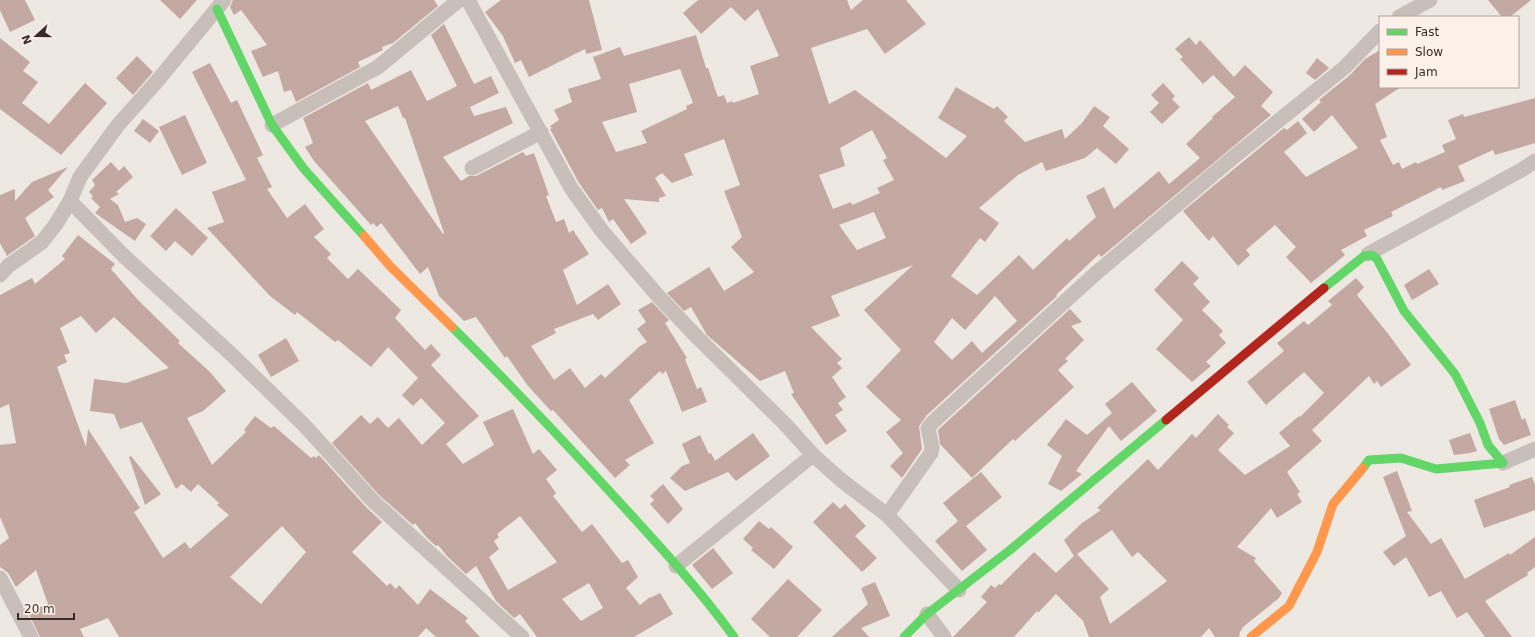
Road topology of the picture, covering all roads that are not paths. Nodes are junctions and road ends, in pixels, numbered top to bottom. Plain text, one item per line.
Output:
1 (459, 0) edge
2 (468, 0) edge
3 (1430, 0) edge
4 (220, 4) edge
5 (1401, 16) edge
6 (1379, 32) edge
7 (272, 125) junction
8 (541, 132) junction
9 (1535, 161) edge
10 (472, 168) dead end
11 (70, 201) junction
12 (1368, 254) junction
13 (0, 275) edge
14 (1535, 449) edge
15 (813, 455) junction
16 (1503, 463) junction
17 (887, 514) junction
18 (676, 566) junction
19 (0, 578) edge
20 (959, 590) junction
21 (927, 614) junction
22 (31, 637) edge
23 (522, 637) edge
24 (734, 637) edge
25 (904, 637) edge
26 (944, 637) edge
27 (1250, 637) edge

1 - 7 street
2 - 8 street
3 - 5 street
4 - 7 street
4 - 11 street
6 - 17 street
7 - 18 street
8 - 10 street
8 - 15 street
9 - 12 street
11 - 13 street
11 - 23 street
12 - 16 street
12 - 20 street
14 - 16 street
15 - 17 street
15 - 18 street
16 - 27 street
17 - 20 street
18 - 24 street
19 - 22 street
20 - 21 street
21 - 25 street
21 - 26 street

